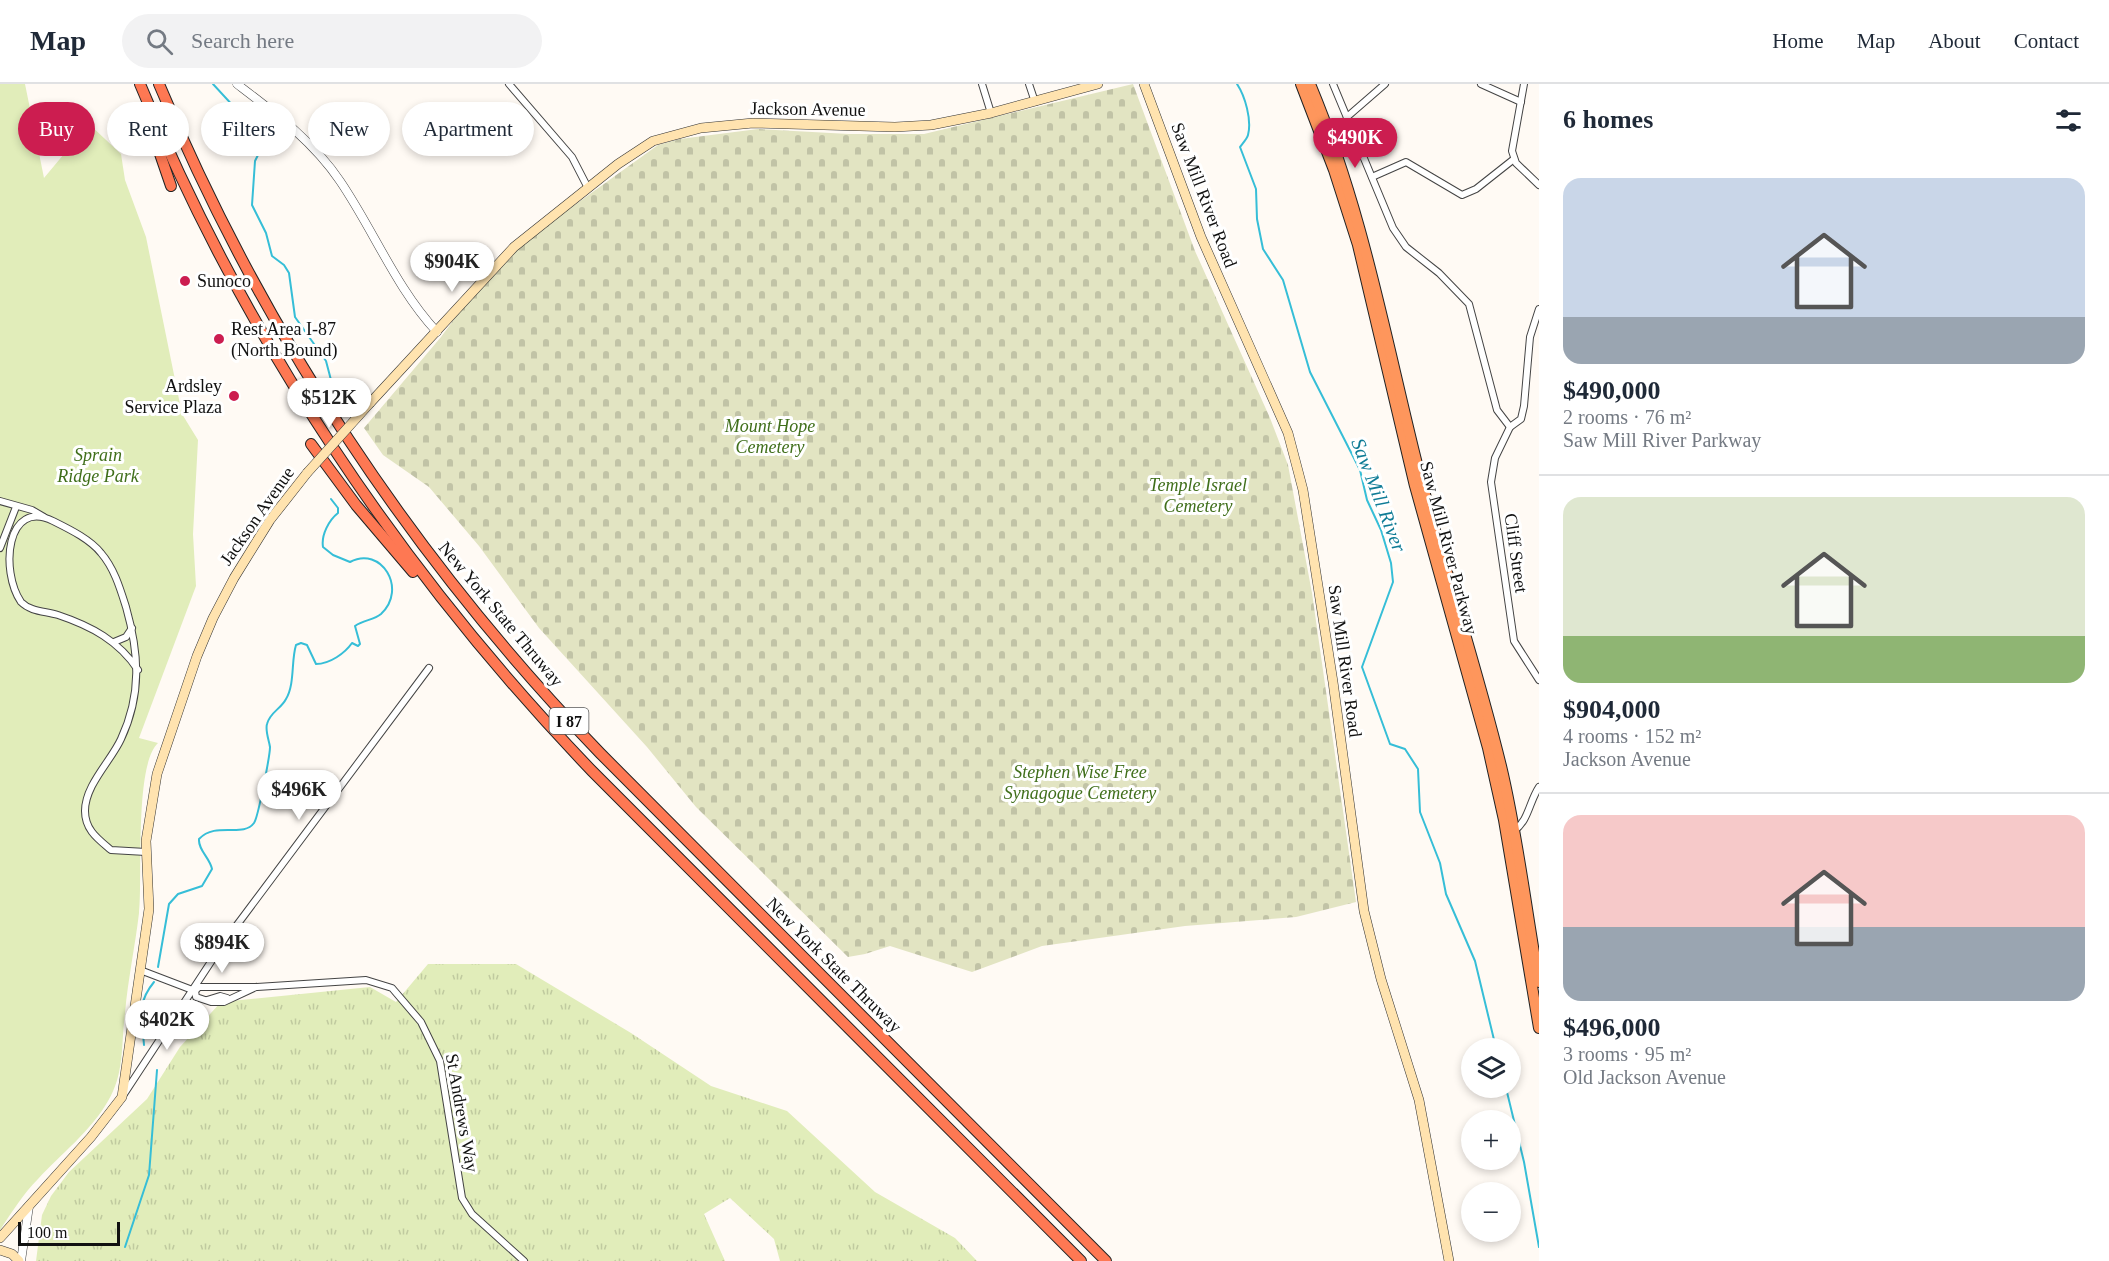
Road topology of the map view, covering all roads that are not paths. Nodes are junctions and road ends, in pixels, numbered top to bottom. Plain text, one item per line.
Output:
1 (139, 84) edge
2 (159, 84) edge
3 (237, 84) edge
4 (509, 84) edge
5 (982, 84) edge
6 (1029, 84) edge
7 (1098, 84) edge
8 (1144, 84) edge
9 (1301, 84) edge
10 (1310, 84) edge
11 (1333, 84) edge
12 (1385, 84) edge
13 (1481, 84) edge
14 (1524, 84) edge
15 (1035, 102) junction
16 (1521, 102) junction
17 (990, 113) junction
18 (1347, 117) junction
19 (1514, 159) junction
20 (1372, 177) junction
21 (1539, 184) edge
22 (171, 186) dead end
23 (588, 188) junction
24 (1539, 309) edge
25 (437, 332) junction
26 (1510, 427) junction
27 (311, 444) dead end
28 (0, 501) edge
29 (16, 507) junction
30 (44, 517) junction
31 (0, 548) edge
32 (461, 623) junction
33 (132, 628) junction
34 (114, 642) junction
35 (429, 668) dead end
36 (138, 670) junction
37 (1539, 680) edge
38 (1539, 788) edge
39 (1514, 831) junction
40 (146, 852) junction
41 (140, 970) junction
42 (1539, 982) edge
43 (226, 986) junction
44 (210, 987) junction
45 (257, 987) junction
46 (192, 991) junction
47 (227, 998) junction
48 (209, 999) junction
49 (1539, 1028) edge
50 (122, 1097) junction
51 (30, 1203) junction
52 (0, 1238) edge
53 (0, 1250) edge
54 (20, 1261) edge
55 (524, 1261) edge
56 (1081, 1261) edge
57 (1106, 1261) edge
58 (1449, 1261) edge

1 - 22 highway
1 - 32 highway, New York State Thruway / I 87
2 - 57 highway, New York State Thruway / I 87
3 - 25 street
4 - 23 street
5 - 17 street
6 - 15 street
7 - 15 main road, Jackson Avenue
8 - 58 main road, Saw Mill River Road
9 - 49 highway, Saw Mill River Parkway
10 - 39 highway, Saw Mill River Parkway
11 - 18 street
12 - 18 street
13 - 16 street
14 - 16 street
15 - 17 main road, Jackson Avenue
16 - 19 street
17 - 23 main road, Jackson Avenue
18 - 20 street
19 - 20 street
19 - 21 street
20 - 26 street
23 - 25 main road, Jackson Avenue
24 - 26 street, Cliff Street
25 - 40 main road, Jackson Avenue, bridge
26 - 37 street, Cliff Street
27 - 32 highway
28 - 29 street
29 - 30 street
29 - 31 street
30 - 33 street
30 - 34 street
32 - 56 highway, New York State Thruway / I 87
33 - 34 street
33 - 36 street
34 - 36 street
35 - 46 street
36 - 40 street
38 - 39 street
39 - 42 highway, Saw Mill River Parkway
40 - 41 main road, Jackson Avenue
41 - 46 street
41 - 50 main road, Jackson Avenue
43 - 44 street, St Andrews Way
43 - 45 street, St Andrews Way
43 - 47 street
44 - 46 street, St Andrews Way
44 - 48 street
45 - 47 street, St Andrews Way
45 - 55 street, St Andrews Way
46 - 48 street
46 - 50 street
47 - 48 street, St Andrews Way
50 - 51 main road
51 - 52 main road
51 - 54 street
53 - 54 main road

